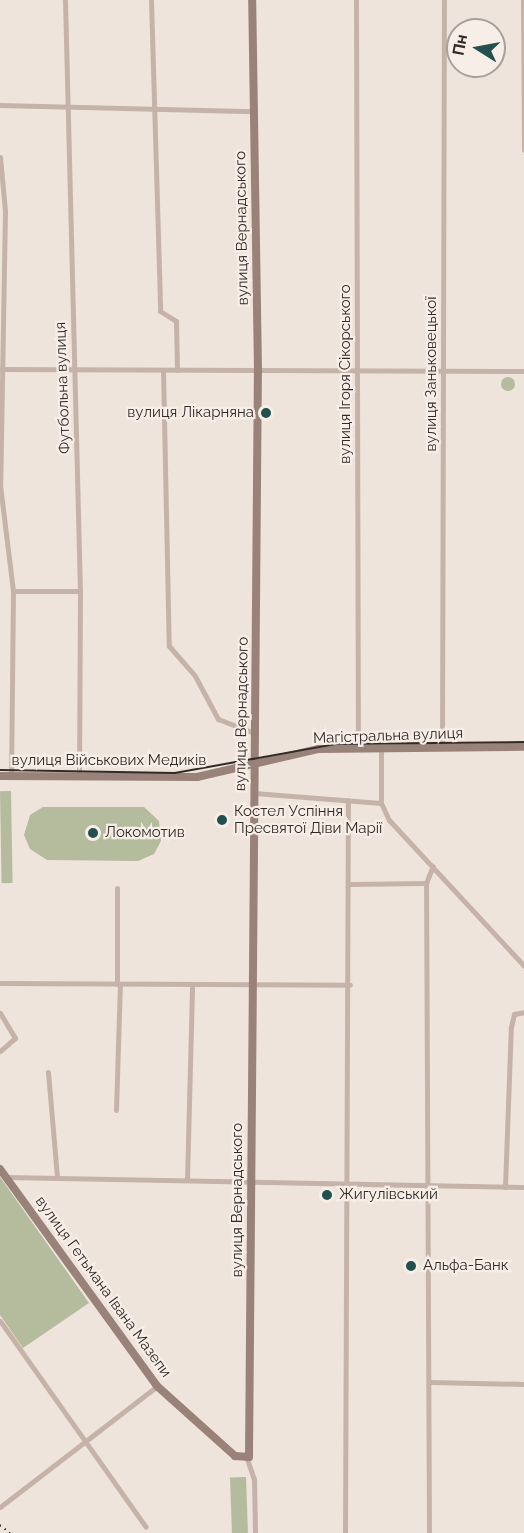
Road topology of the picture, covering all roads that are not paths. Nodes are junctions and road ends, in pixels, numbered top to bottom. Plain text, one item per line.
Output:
1 (65, 0) edge
2 (152, 0) edge
3 (252, 0) edge
4 (356, 0) edge
5 (444, 0) edge
6 (523, 0) edge
7 (0, 105) edge
8 (66, 108) junction
9 (155, 111) junction
10 (254, 111) junction
11 (524, 150) edge
12 (0, 157) edge
13 (1, 369) edge
14 (75, 369) junction
15 (163, 370) junction
16 (177, 370) junction
17 (258, 371) junction
18 (358, 372) junction
19 (444, 372) junction
20 (524, 372) edge
21 (0, 484) edge
22 (13, 591) junction
23 (80, 591) junction
24 (255, 732) junction
25 (442, 747) junction
26 (524, 747) edge
27 (358, 748) junction
28 (381, 748) junction
29 (254, 766) junction
30 (11, 775) junction
31 (0, 776) edge
32 (79, 776) junction
33 (254, 793) junction
34 (348, 800) junction
35 (381, 803) junction
36 (433, 866) junction
37 (426, 883) junction
38 (351, 884) junction
39 (117, 888) dead end
40 (524, 966) edge
41 (0, 983) edge
42 (118, 984) junction
43 (253, 985) junction
44 (350, 985) junction
45 (192, 986) junction
46 (524, 1012) edge
47 (0, 1013) edge
48 (0, 1051) edge
49 (48, 1072) dead end
50 (116, 1110) dead end
51 (0, 1169) edge
52 (6, 1177) junction
53 (57, 1177) junction
54 (187, 1180) junction
55 (252, 1182) junction
56 (349, 1183) junction
57 (431, 1185) junction
58 (505, 1187) junction
59 (524, 1187) edge
60 (0, 1321) edge
61 (430, 1382) junction
62 (524, 1384) edge
63 (157, 1386) junction
64 (84, 1439) junction
65 (247, 1459) junction
66 (0, 1507) edge
67 (146, 1527) dead end
68 (255, 1533) edge
69 (345, 1533) edge
70 (429, 1533) edge

1 - 8 street, Футбольна вулиця
2 - 9 street
3 - 10 street, вулиця Вернадського
4 - 18 street, вулиця Ігоря Сікорського
5 - 19 street, вулиця Заньковецької
6 - 11 street
7 - 8 street
8 - 9 street
8 - 14 street, Футбольна вулиця
9 - 10 street
9 - 16 street
10 - 17 street, вулиця Вернадського
12 - 13 street
13 - 14 street
13 - 21 street
14 - 15 street
14 - 23 street, Футбольна вулиця
15 - 16 street
15 - 24 street
16 - 17 street
17 - 18 street
17 - 24 street, вулиця Вернадського
18 - 19 street
18 - 27 street, вулиця Ігоря Сікорського
19 - 20 street
19 - 25 street, вулиця Заньковецької
21 - 22 street
22 - 23 street
22 - 30 street
23 - 32 street, Футбольна вулиця
24 - 29 street, вулиця Вернадського
25 - 26 street, Магістральна вулиця
25 - 28 street, Магістральна вулиця
27 - 28 street, Магістральна вулиця
27 - 29 street, Магістральна вулиця
28 - 35 street
29 - 32 street, вулиця Військових Медиків
29 - 33 street, вулиця Вернадського
30 - 31 street, вулиця Військових Медиків
30 - 32 street, вулиця Військових Медиків
33 - 34 street
33 - 43 street, вулиця Вернадського
34 - 35 street
34 - 38 street
35 - 36 street
36 - 37 street
36 - 40 street
37 - 38 street
37 - 57 street
38 - 44 street
39 - 42 street
41 - 42 street
42 - 45 street
42 - 50 street
43 - 44 street
43 - 45 street
43 - 55 street, вулиця Вернадського
44 - 56 street
45 - 54 street
46 - 58 street
47 - 48 street
49 - 53 street
51 - 52 street, вулиця Гетьмана Івана Мазепи
52 - 53 street
52 - 63 street, вулиця Гетьмана Івана Мазепи
53 - 54 street
54 - 55 street
55 - 56 street
55 - 65 street, вулиця Вернадського
56 - 57 street
56 - 69 street
57 - 58 street
57 - 61 street
58 - 59 street
60 - 64 street
61 - 62 street
61 - 70 street
63 - 64 street
63 - 65 street, вулиця Гетьмана Івана Мазепи
64 - 66 street
64 - 67 street
65 - 68 street, вулиця Вернадського

